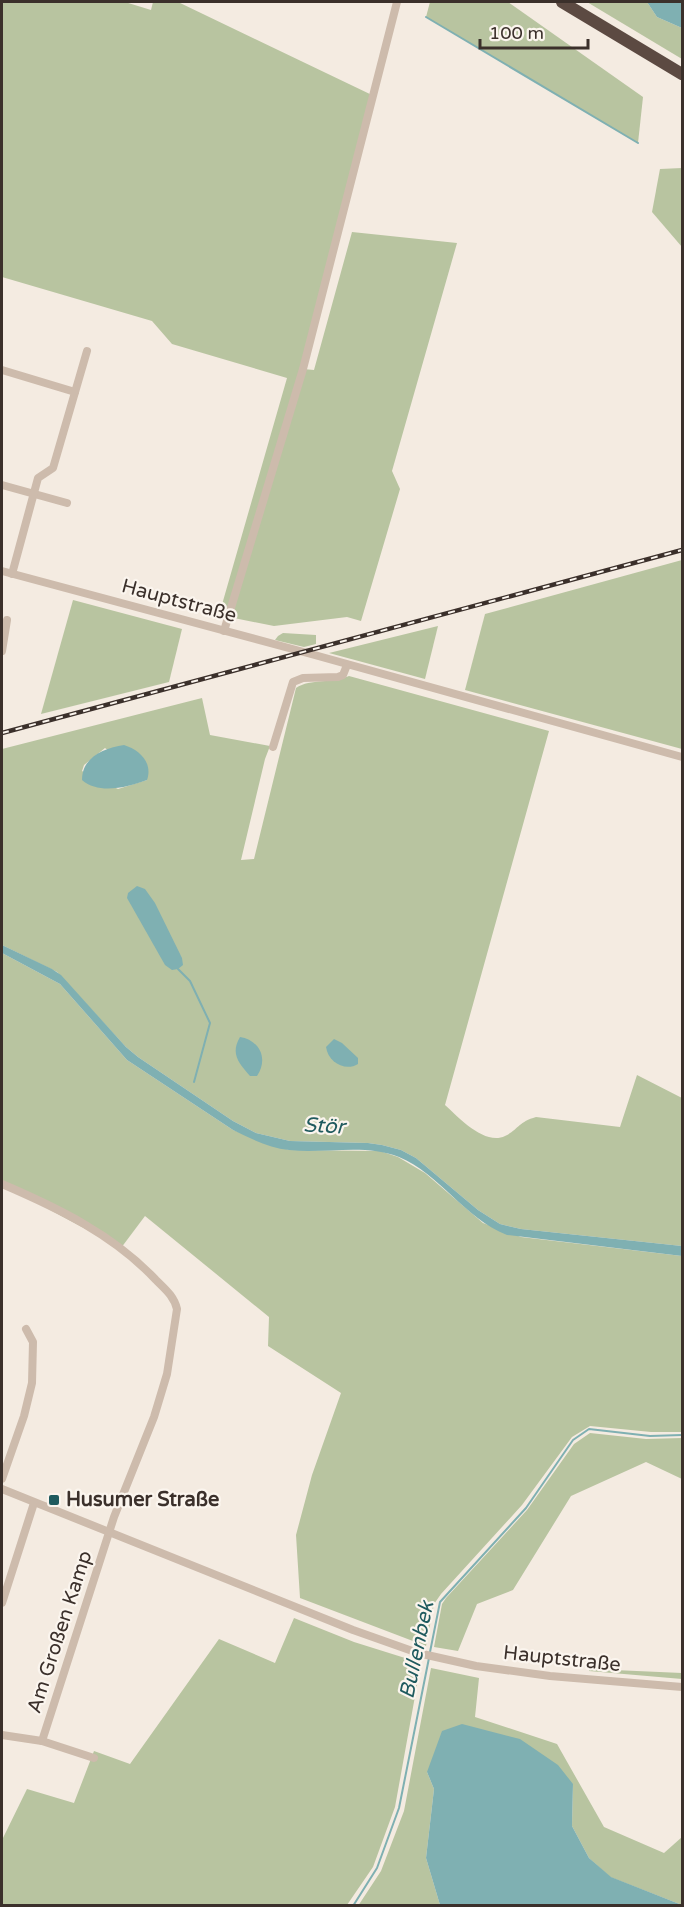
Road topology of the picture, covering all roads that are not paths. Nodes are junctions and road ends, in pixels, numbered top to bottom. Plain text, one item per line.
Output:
1 (397, 2) edge
2 (562, 2) edge
3 (682, 74) edge
4 (87, 351) dead end
5 (2, 370) edge
6 (75, 392) junction
7 (2, 485) edge
8 (34, 494) junction
9 (67, 503) dead end
10 (2, 571) edge
11 (12, 574) junction
12 (7, 620) dead end
13 (224, 631) junction
14 (2, 645) edge
15 (347, 665) junction
16 (273, 747) dead end
17 (682, 757) edge
18 (2, 1184) edge
19 (26, 1329) dead end
20 (2, 1479) edge
21 (2, 1489) edge
22 (34, 1503) junction
23 (109, 1532) junction
24 (4, 1584) edge
25 (2, 1603) edge
26 (682, 1687) edge
27 (2, 1735) edge
28 (42, 1741) junction
29 (94, 1758) dead end

1 - 13 street
2 - 3 highway
4 - 6 street
5 - 6 street
6 - 8 street
7 - 8 street
8 - 9 street
8 - 11 street
10 - 11 street, Hauptstraße
11 - 13 street, Hauptstraße
12 - 14 street
13 - 15 street, Hauptstraße
15 - 16 street
15 - 17 street, Hauptstraße
18 - 23 street
19 - 20 street
21 - 22 street, Hauptstraße
22 - 23 street, Hauptstraße
22 - 24 street
23 - 26 street, Hauptstraße
23 - 28 street, Am Großen Kamp
24 - 25 street
27 - 28 street, Am Großen Kamp
28 - 29 street, Am Großen Kamp

